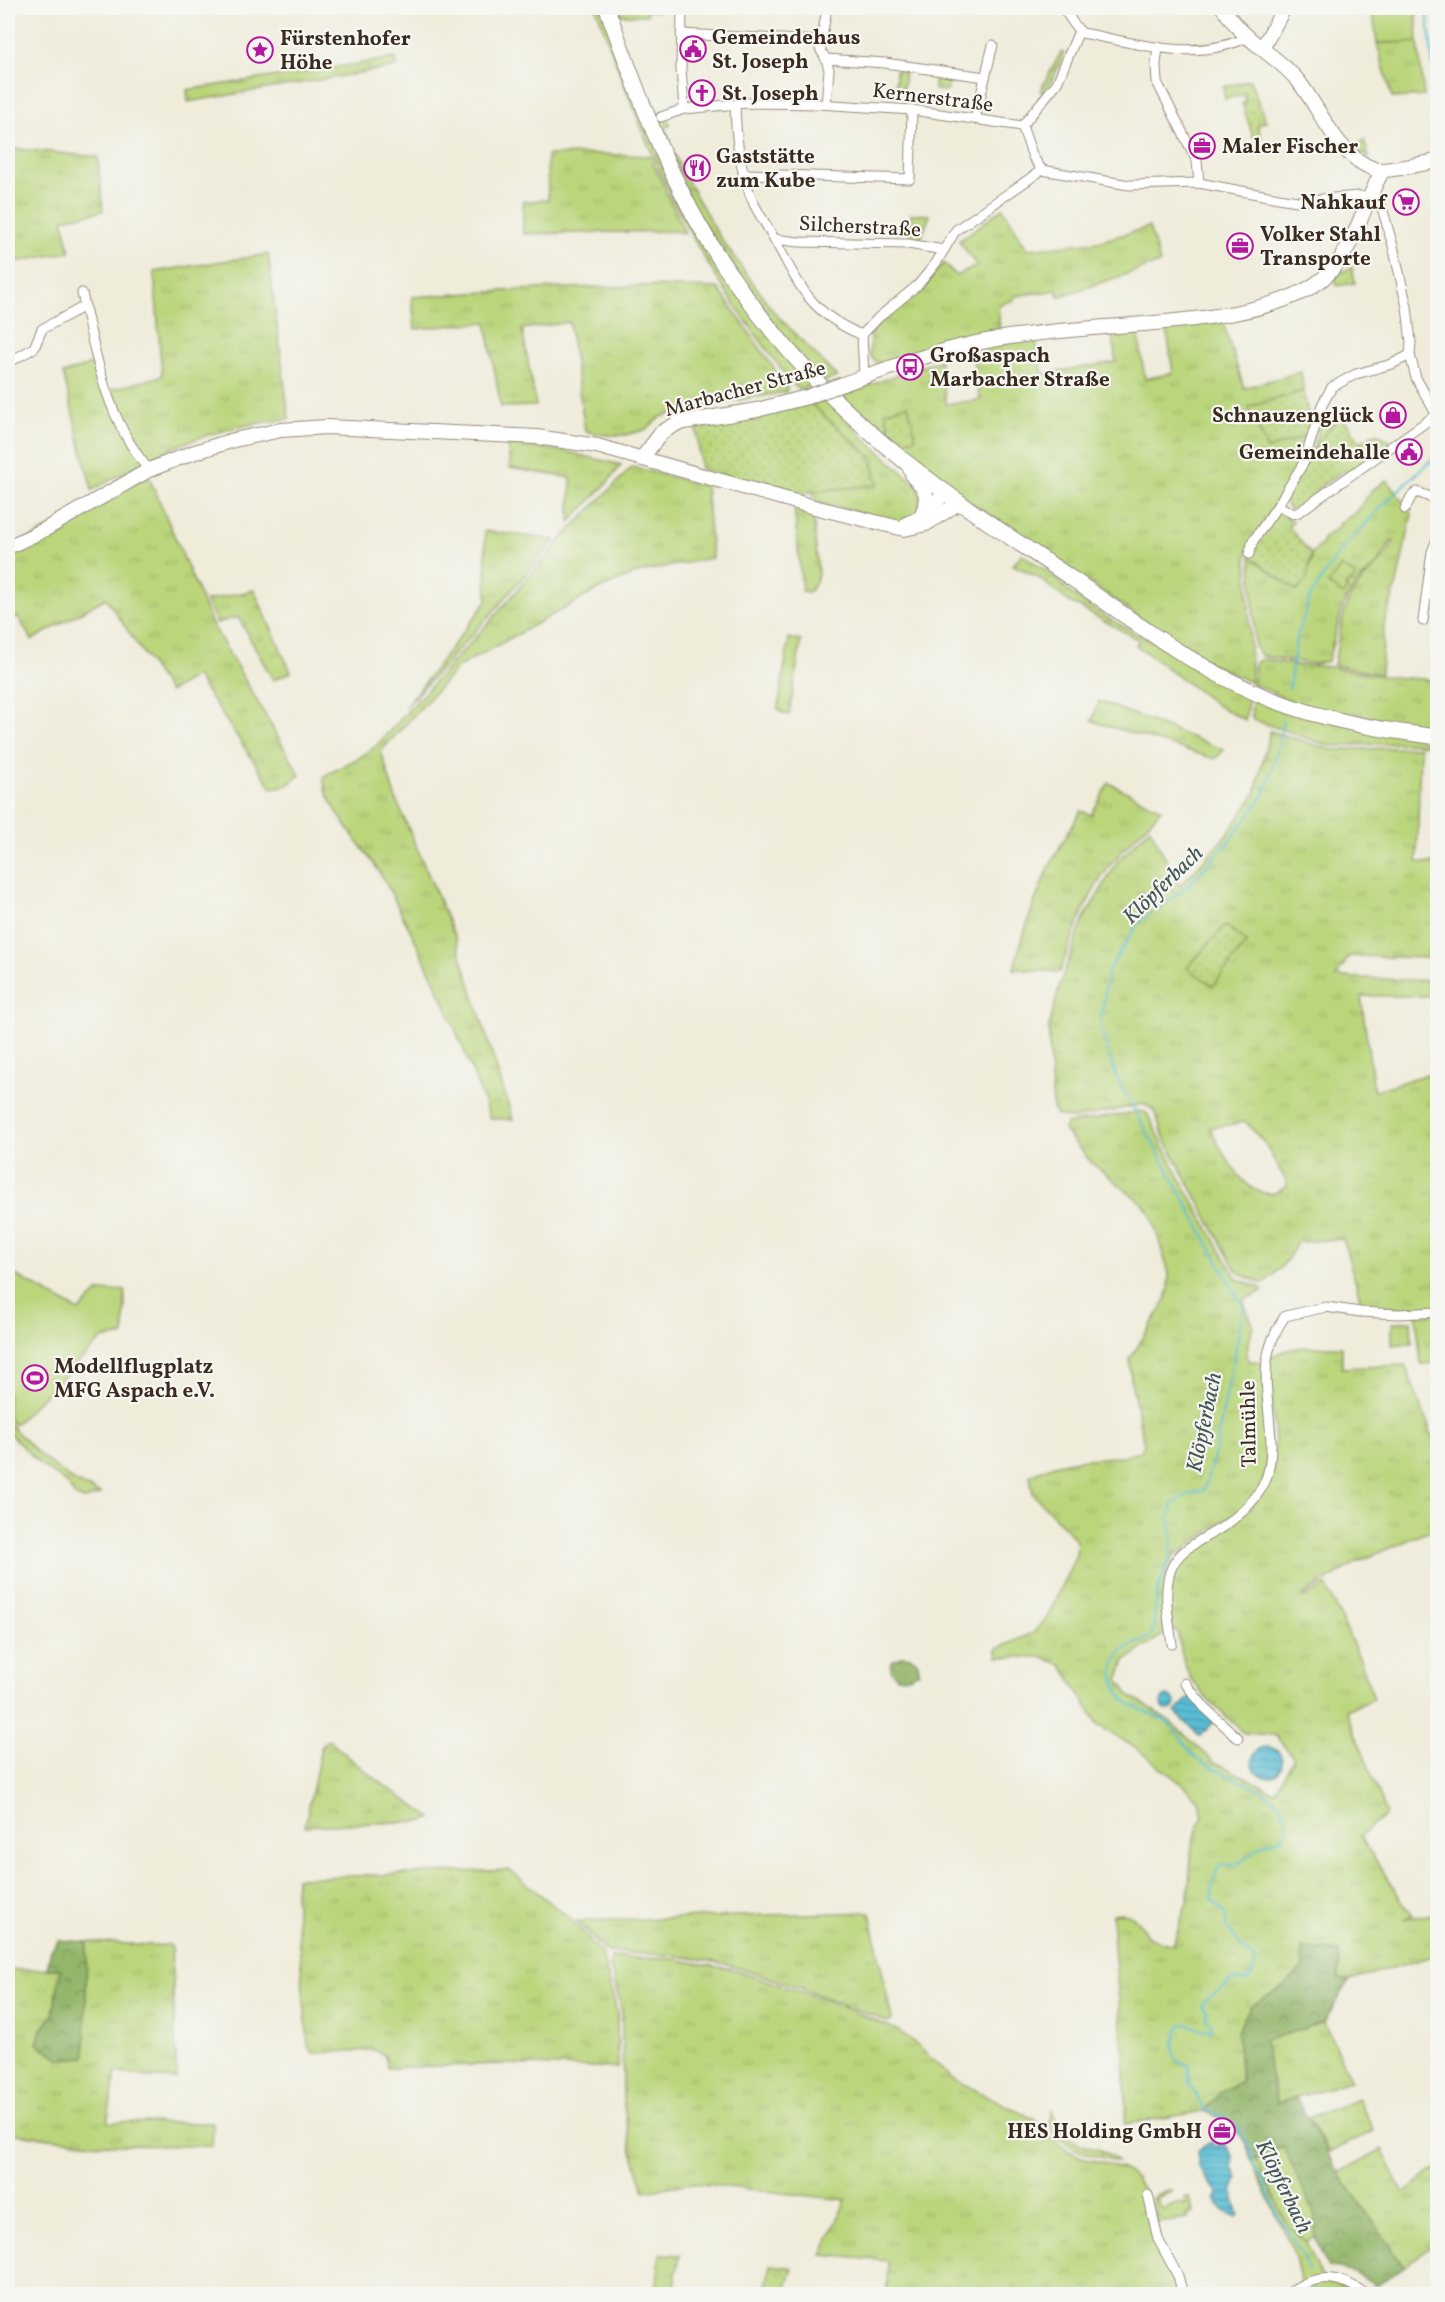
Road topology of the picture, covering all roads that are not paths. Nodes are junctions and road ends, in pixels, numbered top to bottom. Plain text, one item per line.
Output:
1 (607, 8) edge
2 (681, 8) edge
3 (827, 8) edge
4 (1062, 8) edge
5 (1223, 8) edge
6 (1284, 8) edge
7 (1079, 31) junction
8 (681, 34) junction
9 (1248, 37) junction
10 (821, 41) junction
11 (993, 45) dead end
12 (1158, 47) junction
13 (1263, 47) junction
14 (826, 59) junction
15 (985, 77) junction
16 (826, 104) junction
17 (735, 106) junction
18 (684, 108) junction
19 (912, 110) junction
20 (661, 117) dead end
21 (975, 119) junction
22 (1022, 126) junction
23 (1437, 161) edge
24 (1042, 170) junction
25 (1383, 170) junction
26 (743, 174) junction
27 (1199, 183) junction
28 (1370, 194) junction
29 (774, 239) junction
30 (944, 250) junction
31 (82, 293) dead end
32 (85, 306) junction
33 (862, 335) junction
34 (1410, 355) junction
35 (8, 360) edge
36 (864, 376) junction
37 (1437, 416) edge
38 (642, 458) junction
39 (909, 464) junction
40 (149, 471) junction
41 (946, 492) junction
42 (1437, 500) edge
43 (960, 502) junction
44 (1278, 505) junction
45 (1405, 509) dead end
46 (919, 518) junction
47 (889, 525) junction
48 (1437, 537) edge
49 (8, 547) edge
50 (1249, 554) dead end
51 (1423, 621) dead end
52 (1437, 737) edge
53 (1437, 1312) edge
54 (1172, 1644) dead end
55 (1185, 1683) dead end
56 (1238, 1738) dead end
57 (1148, 2195) dead end
58 (1183, 2295) edge
59 (1292, 2295) edge
60 (1366, 2295) edge

1 - 39 main road
2 - 8 street
3 - 10 street
4 - 7 street
5 - 9 street
6 - 13 street
7 - 12 street
7 - 22 street
8 - 10 street
8 - 18 street
9 - 12 street
9 - 13 street
10 - 14 street
11 - 15 street
12 - 27 street
13 - 25 street
14 - 15 street
14 - 16 street
15 - 21 street
16 - 17 street, Kernerstraße
16 - 19 street, Kernerstraße
17 - 18 street, Kernerstraße
17 - 26 street
18 - 20 street, Kernerstraße
19 - 21 street, Kernerstraße
19 - 26 street
21 - 22 street, Kernerstraße
22 - 24 street
23 - 25 street
24 - 27 street
24 - 30 street
25 - 28 street, Marbacher Straße
26 - 29 street
27 - 28 street
28 - 34 street
28 - 36 street, Marbacher Straße
29 - 30 street, Silcherstraße
29 - 33 street
30 - 33 street
31 - 32 street
32 - 35 street
32 - 40 street
33 - 36 street
34 - 37 street
34 - 44 street
36 - 38 street, Marbacher Straße, bridge
37 - 44 street
38 - 40 street
38 - 47 street
39 - 41 main road
39 - 46 street
40 - 49 street
41 - 43 main road
41 - 46 street
42 - 45 street
43 - 47 street
43 - 52 main road
44 - 50 street
46 - 47 street
48 - 51 street
53 - 54 street, Talmühle
55 - 56 street
57 - 58 street
59 - 60 street

